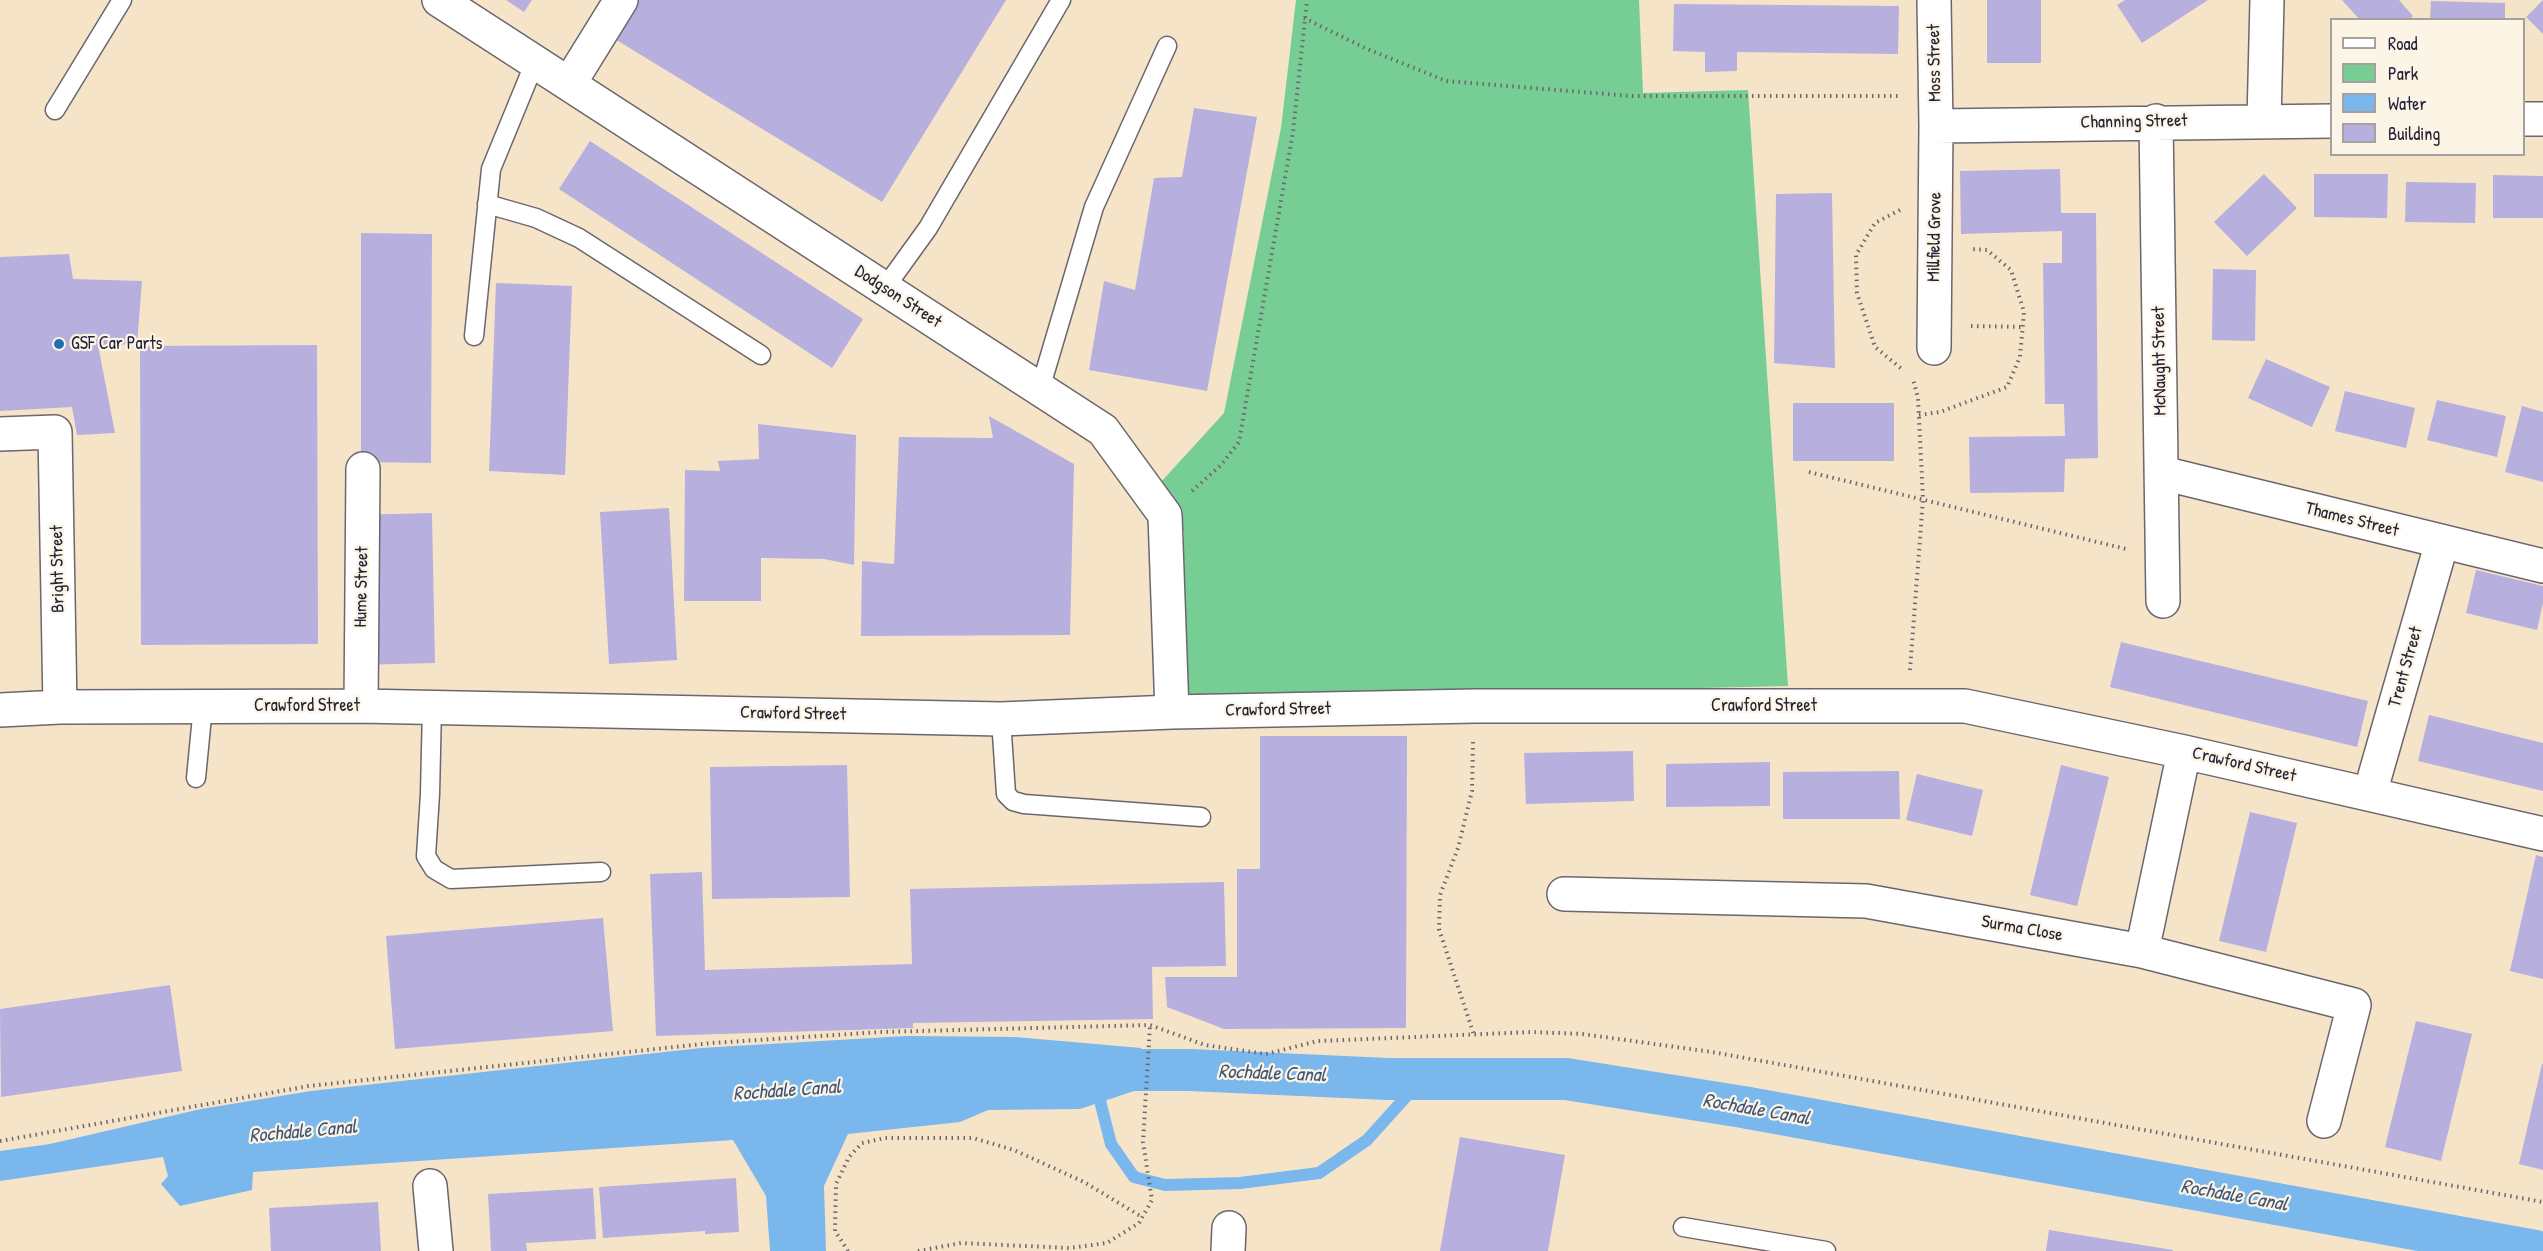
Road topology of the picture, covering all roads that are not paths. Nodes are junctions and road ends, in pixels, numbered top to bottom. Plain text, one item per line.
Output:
1 (122, 0) edge
2 (439, 0) edge
3 (621, 0) edge
4 (1061, 0) edge
5 (1934, 0) edge
6 (2267, 0) edge
7 (1167, 46) dead end
8 (535, 62) junction
9 (569, 84) junction
10 (55, 110) dead end
11 (1936, 111) junction
12 (2525, 119) edge
13 (2543, 119) edge
14 (2156, 121) junction
15 (2264, 121) junction
16 (2330, 121) edge
17 (487, 204) junction
18 (884, 289) junction
19 (474, 336) dead end
20 (1934, 336) road end
21 (760, 355) dead end
22 (1040, 389) junction
23 (0, 435) edge
24 (363, 469) dead end
25 (2162, 473) junction
26 (2442, 542) junction
27 (2543, 566) edge
28 (2163, 601) dead end
29 (60, 706) junction
30 (203, 706) junction
31 (361, 706) junction
32 (432, 707) junction
33 (0, 710) edge
34 (1172, 712) junction
35 (1001, 718) junction
36 (2184, 752) junction
37 (196, 778) dead end
38 (2370, 794) junction
39 (1201, 817) dead end
40 (2543, 834) edge
41 (601, 872) dead end
42 (1564, 894) dead end
43 (2142, 951) junction
44 (2324, 1120) dead end
45 (430, 1186) dead end
46 (1683, 1227) dead end
47 (436, 1251) edge
48 (1826, 1251) edge

1 - 10 lane
2 - 8 street, Dodgson Street
3 - 9 street
4 - 18 lane
5 - 11 street, Moss Street
6 - 15 street
7 - 22 lane
8 - 9 street, Dodgson Street
8 - 17 lane
9 - 18 street, Dodgson Street
11 - 14 street, Channing Street
11 - 20 street, Millfield Grove
12 - 13 street
14 - 15 street, Channing Street
14 - 25 street, McNaught Street
15 - 16 street, Channing Street
17 - 19 lane
17 - 21 lane
18 - 22 street, Dodgson Street
22 - 34 street, Dodgson Street
23 - 29 street, Bright Street
24 - 31 street, Hume Street
25 - 26 street, Thames Street
25 - 28 street, McNaught Street
26 - 27 street, Thames Street
26 - 38 street, Trent Street
29 - 30 street, Crawford Street
29 - 33 street, Crawford Street
30 - 31 street, Crawford Street
30 - 37 lane
31 - 32 street, Crawford Street
32 - 35 street, Crawford Street
32 - 41 lane
34 - 35 street, Crawford Street
34 - 36 street, Crawford Street
35 - 39 lane
36 - 38 street, Crawford Street
36 - 43 street
38 - 40 street, Crawford Street
42 - 43 street, Surma Close
43 - 44 street, Surma Close
45 - 47 street
46 - 48 lane

